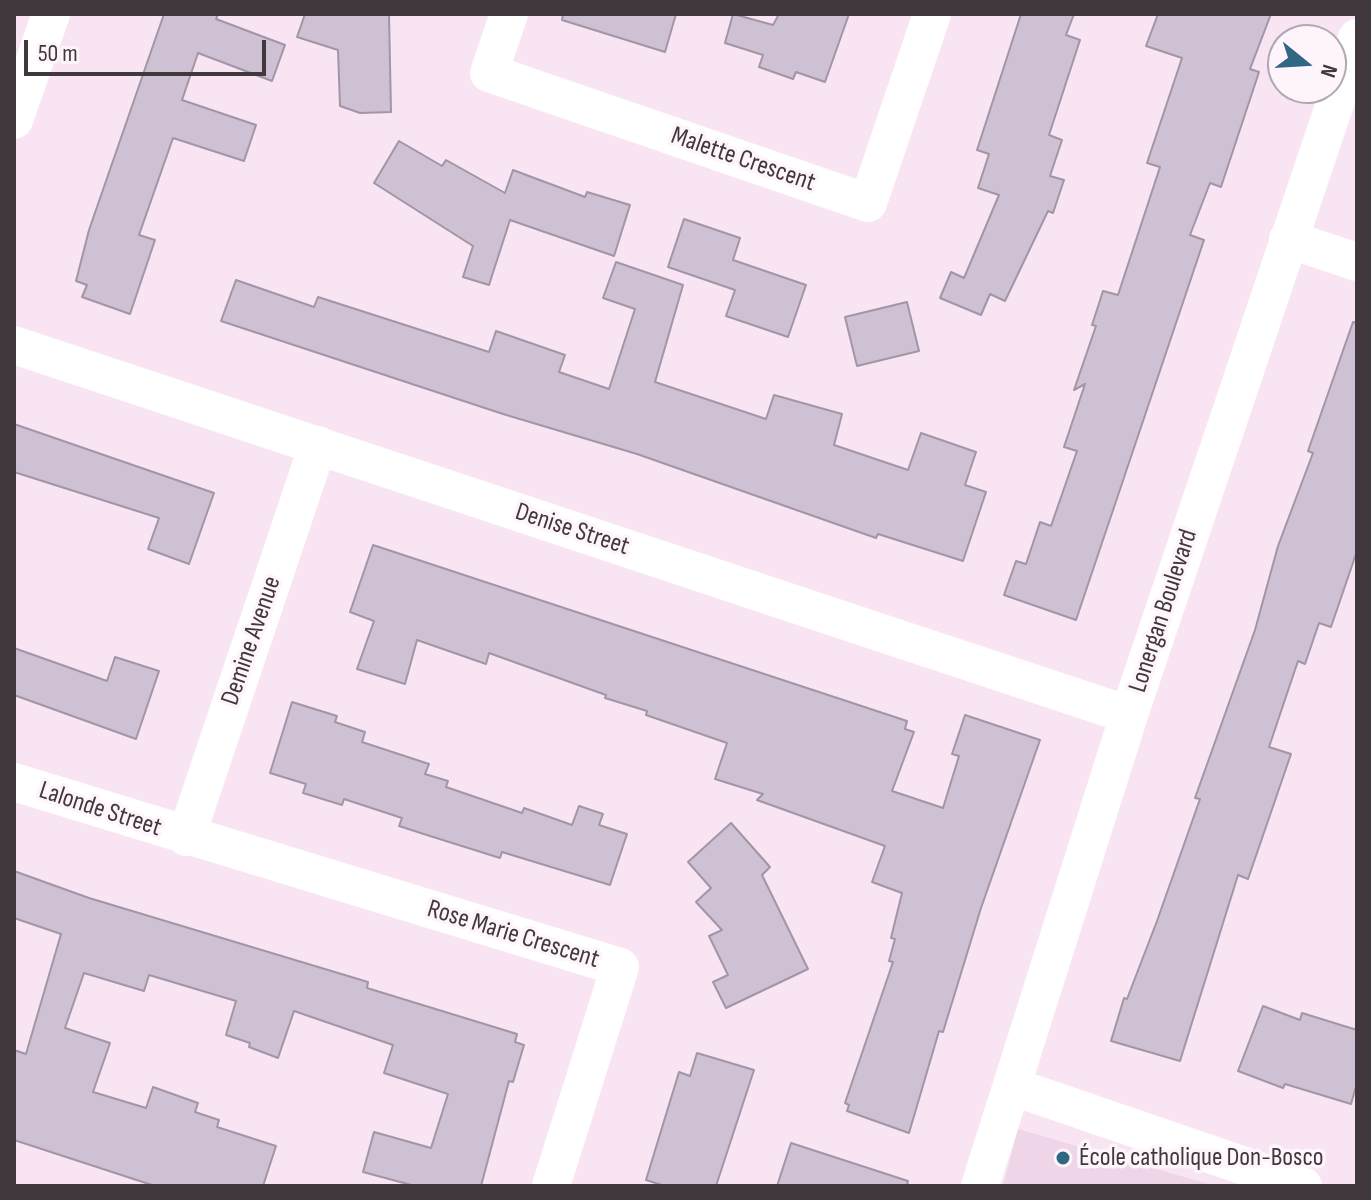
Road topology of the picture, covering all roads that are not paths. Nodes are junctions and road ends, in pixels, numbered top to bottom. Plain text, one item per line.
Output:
1 (51, 14) edge
2 (509, 14) edge
3 (932, 14) edge
4 (1357, 38) edge
5 (14, 120) edge
6 (1288, 239) junction
7 (1357, 262) edge
8 (14, 345) edge
9 (318, 445) junction
10 (1129, 715) junction
11 (14, 782) edge
12 (186, 837) junction
13 (1014, 1087) junction
14 (551, 1186) edge
15 (980, 1186) edge
16 (1303, 1186) edge

1 - 5 street
2 - 3 street, Malette Crescent
4 - 6 street, Lonergan Boulevard
6 - 7 street
6 - 10 street, Lonergan Boulevard
8 - 9 street, Denise Street
9 - 10 street, Denise Street
9 - 12 street, Demine Avenue
10 - 13 street, Lonergan Boulevard
11 - 12 street, Lalonde Street
12 - 14 street, Rose Marie Crescent
13 - 15 street, Lonergan Boulevard
13 - 16 street

